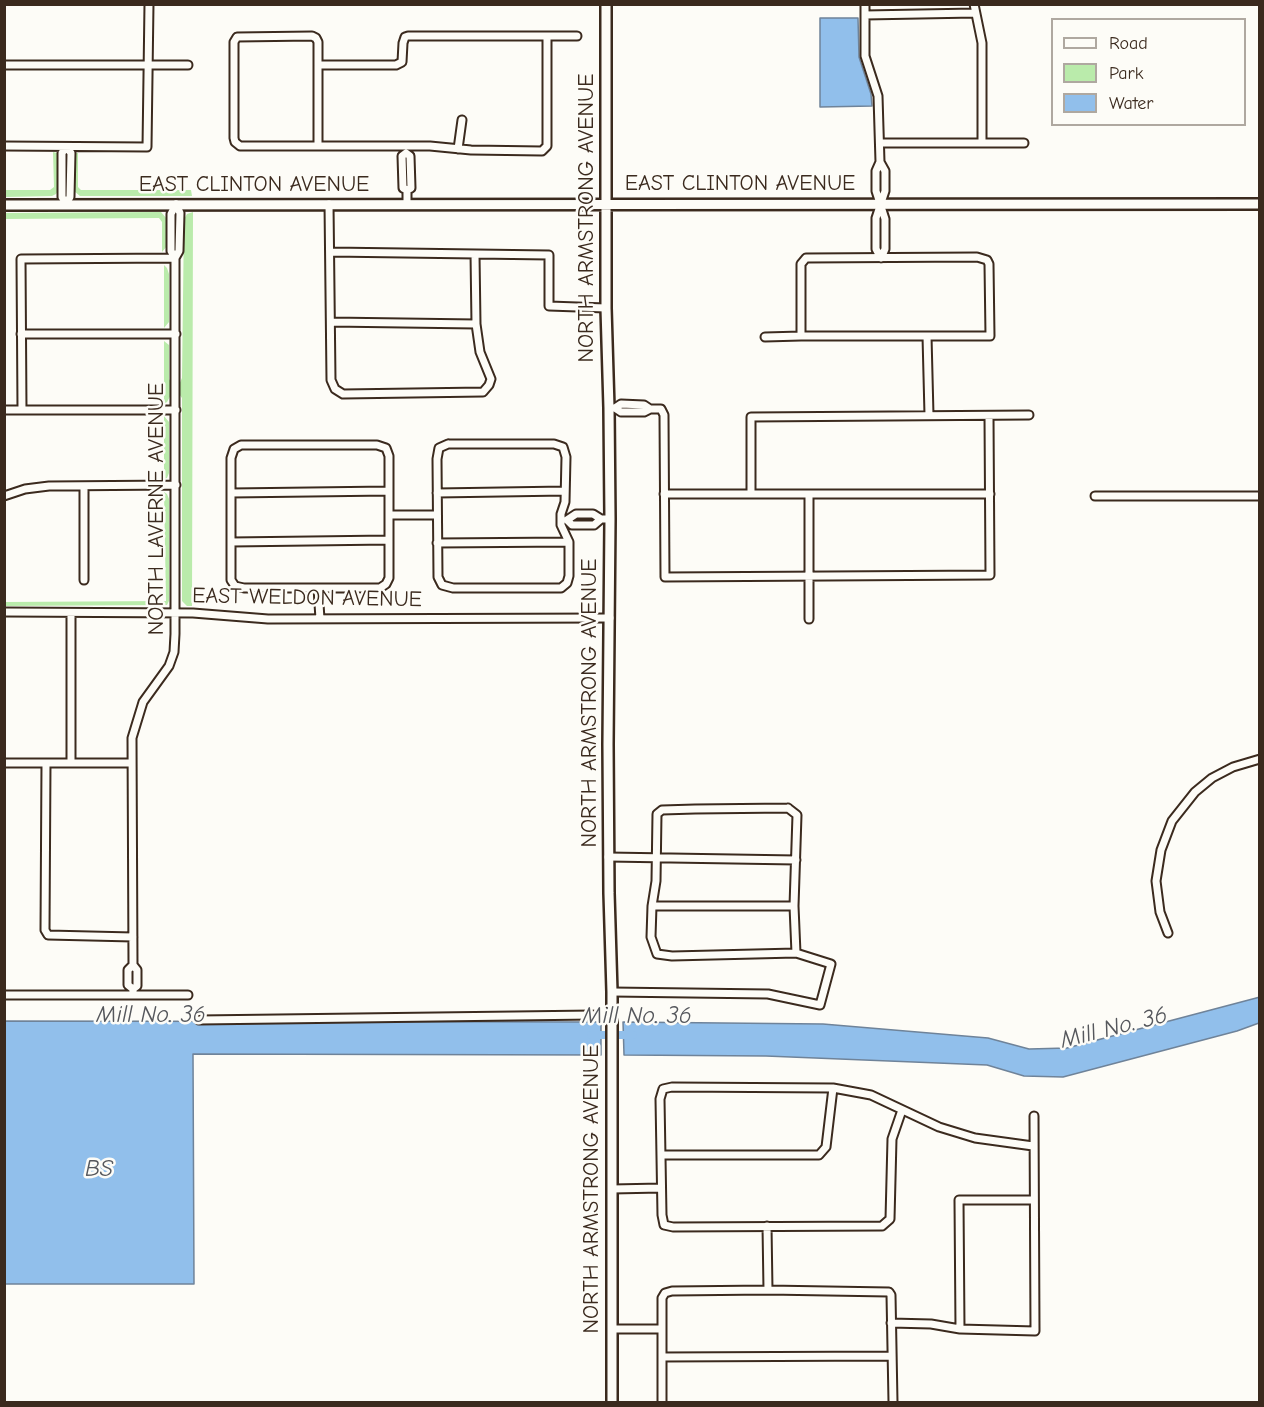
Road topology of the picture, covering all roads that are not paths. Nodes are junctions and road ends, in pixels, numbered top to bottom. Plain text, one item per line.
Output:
1 (148, 4) edge
2 (606, 4) edge
3 (865, 4) edge
4 (974, 4) edge
5 (975, 13) junction
6 (865, 15) junction
7 (577, 36) dead end
8 (548, 37) junction
9 (4, 65) edge
10 (148, 65) junction
11 (188, 65) dead end
12 (318, 65) junction
13 (462, 120) dead end
14 (880, 143) junction
15 (982, 143) junction
16 (1024, 143) dead end
17 (4, 146) edge
18 (318, 146) junction
19 (66, 147) junction
20 (406, 149) junction
21 (458, 149) junction
22 (881, 203) junction
23 (66, 204) junction
24 (176, 204) junction
25 (329, 204) junction
26 (605, 204) junction
27 (1260, 204) edge
28 (4, 205) edge
29 (407, 205) junction
30 (331, 252) junction
31 (475, 254) junction
32 (175, 258) junction
33 (881, 258) junction
34 (606, 308) junction
35 (331, 322) junction
36 (476, 324) junction
37 (21, 334) junction
38 (176, 334) junction
39 (801, 336) junction
40 (927, 336) junction
41 (765, 337) dead end
42 (612, 408) junction
43 (4, 410) edge
44 (22, 410) junction
45 (176, 410) junction
46 (929, 415) junction
47 (1029, 415) dead end
48 (989, 416) junction
49 (176, 485) junction
50 (84, 486) junction
51 (389, 491) junction
52 (565, 491) junction
53 (231, 493) junction
54 (437, 493) junction
55 (664, 494) junction
56 (751, 494) junction
57 (809, 494) junction
58 (990, 494) junction
59 (4, 496) edge
60 (1095, 496) dead end
61 (1260, 496) edge
62 (580, 514) junction
63 (437, 515) junction
64 (389, 516) junction
65 (606, 519) junction
66 (564, 520) junction
67 (580, 525) junction
68 (389, 540) junction
69 (231, 542) junction
70 (569, 542) junction
71 (437, 543) junction
72 (809, 576) junction
73 (84, 580) dead end
74 (318, 588) junction
75 (4, 612) edge
76 (71, 613) junction
77 (176, 613) junction
78 (610, 618) junction
79 (320, 619) junction
80 (809, 619) dead end
81 (1260, 759) edge
82 (4, 763) edge
83 (46, 763) junction
84 (71, 763) junction
85 (132, 763) junction
86 (657, 856) junction
87 (608, 857) junction
88 (796, 860) junction
89 (652, 906) junction
90 (794, 906) junction
91 (1168, 933) dead end
92 (133, 937) junction
93 (796, 953) junction
94 (133, 992) junction
95 (612, 992) junction
96 (4, 995) edge
97 (188, 995) dead end
98 (594, 1015) dead end
99 (199, 1020) dead end
100 (833, 1088) junction
101 (902, 1110) junction
102 (1034, 1116) dead end
103 (1032, 1146) junction
104 (661, 1155) junction
105 (612, 1188) junction
106 (661, 1188) junction
107 (1034, 1200) junction
108 (767, 1226) junction
109 (768, 1290) junction
110 (891, 1323) junction
111 (612, 1329) junction
112 (662, 1329) junction
113 (960, 1329) junction
114 (892, 1356) junction
115 (662, 1357) junction
116 (612, 1402) edge
117 (662, 1402) edge
118 (893, 1402) edge

1 - 10 street
2 - 26 street, NORTH ARMSTRONG AVENUE
3 - 6 street
4 - 5 street
5 - 6 street
5 - 15 street
6 - 14 street
7 - 8 street
8 - 12 street
8 - 21 street
9 - 10 street
10 - 11 street
10 - 19 street
12 - 18 street
12 - 18 street
13 - 21 street
14 - 15 street
14 - 22 street
15 - 16 street
17 - 19 street
18 - 20 street
19 - 23 street
20 - 21 street
20 - 29 street
22 - 26 street, EAST CLINTON AVENUE
22 - 27 street, EAST CLINTON AVENUE
22 - 33 street
23 - 24 street, EAST CLINTON AVENUE
23 - 28 street, EAST CLINTON AVENUE
24 - 25 street, EAST CLINTON AVENUE
24 - 32 street, NORTH LAVERNE AVENUE
25 - 29 street, EAST CLINTON AVENUE
25 - 30 street
26 - 29 street, EAST CLINTON AVENUE
26 - 34 street, NORTH ARMSTRONG AVENUE
30 - 31 street
30 - 35 street
31 - 34 street
31 - 36 street
32 - 37 street
32 - 38 street, NORTH LAVERNE AVENUE
33 - 39 street
33 - 40 street
34 - 42 street, NORTH ARMSTRONG AVENUE
35 - 36 street
35 - 36 street
37 - 38 street
37 - 44 street
38 - 45 street, NORTH LAVERNE AVENUE
39 - 40 street
39 - 41 street
40 - 46 street
42 - 55 street
42 - 65 street, NORTH ARMSTRONG AVENUE
43 - 44 street
44 - 45 street
45 - 49 street, NORTH LAVERNE AVENUE
46 - 48 street
46 - 56 street
47 - 48 street
48 - 58 street
49 - 50 street
49 - 77 street, NORTH LAVERNE AVENUE
50 - 59 street
50 - 73 street
51 - 53 street
51 - 53 street
51 - 64 street
52 - 54 street
52 - 54 street
52 - 66 street
53 - 69 street
54 - 63 street
55 - 56 street
55 - 72 street
56 - 57 street
57 - 58 street
57 - 72 street
58 - 72 street
60 - 61 street
62 - 65 street
62 - 66 street
62 - 67 street
63 - 64 street
63 - 71 street
64 - 68 street
65 - 67 street
65 - 78 street, NORTH ARMSTRONG AVENUE
66 - 67 street
66 - 70 street
68 - 69 street
68 - 74 street
69 - 74 street
70 - 71 street
70 - 71 street
72 - 80 street
74 - 79 street
75 - 76 street, EAST WELDON AVENUE
76 - 77 street, EAST WELDON AVENUE
76 - 84 street
77 - 79 street, EAST WELDON AVENUE
77 - 85 street, NORTH LAVERNE AVENUE
78 - 79 street, EAST WELDON AVENUE
78 - 87 street, NORTH ARMSTRONG AVENUE
81 - 91 street
82 - 83 street
83 - 84 street
83 - 92 street
84 - 85 street
85 - 92 street, NORTH LAVERNE AVENUE
86 - 87 street
86 - 88 street
86 - 88 street
86 - 89 street
87 - 95 street, NORTH ARMSTRONG AVENUE
88 - 90 street
89 - 90 street
89 - 93 street
90 - 93 street
92 - 94 street, NORTH LAVERNE AVENUE
93 - 95 street
94 - 96 street
94 - 97 street
95 - 105 street, NORTH ARMSTRONG AVENUE
98 - 99 street
100 - 101 street
100 - 104 street
100 - 104 street
101 - 103 street
101 - 108 street
102 - 103 street
103 - 107 street
104 - 106 street
105 - 106 street
105 - 111 street, NORTH ARMSTRONG AVENUE
106 - 108 street
107 - 113 street
107 - 113 street
108 - 109 street
109 - 110 street
109 - 112 street
110 - 113 street
110 - 114 street
111 - 112 street
111 - 116 street, NORTH ARMSTRONG AVENUE
112 - 115 street
114 - 115 street
114 - 118 street
115 - 117 street

